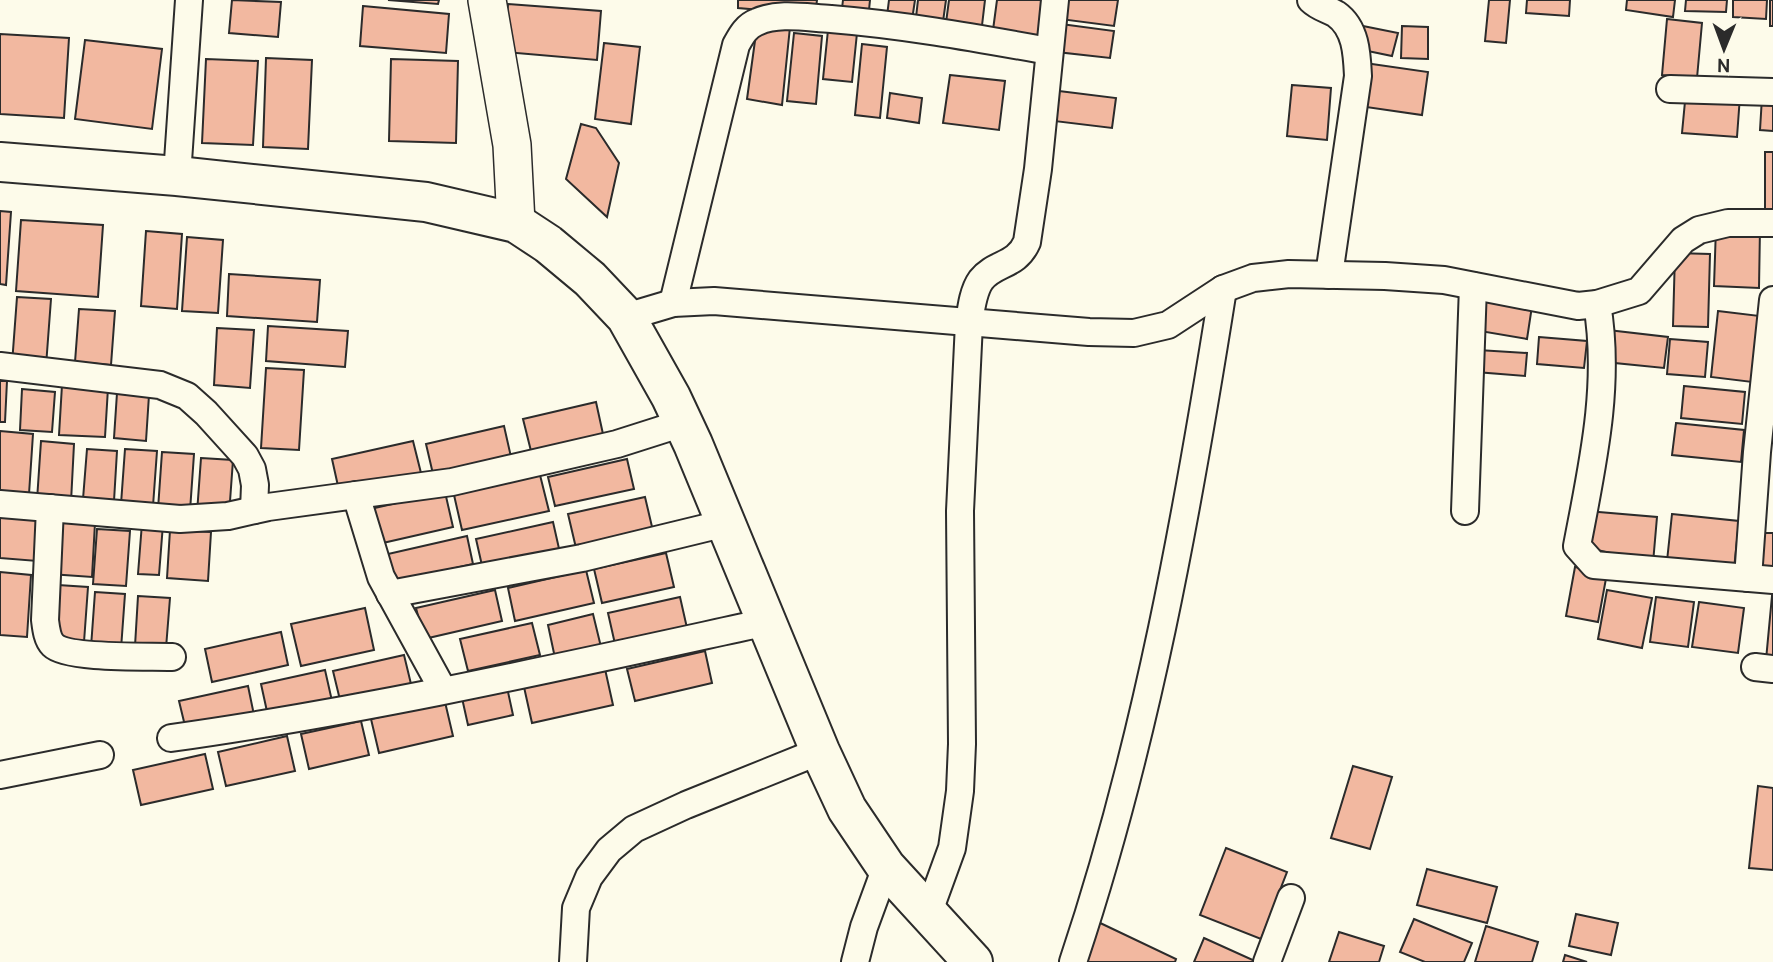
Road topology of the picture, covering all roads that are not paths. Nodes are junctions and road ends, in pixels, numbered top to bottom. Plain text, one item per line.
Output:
1 (189, 0) edge
2 (487, 0) edge
3 (1055, 0) edge
4 (1311, 0) edge
5 (1049, 51) junction
6 (1670, 89) dead end
7 (1773, 92) edge
8 (0, 162) edge
9 (177, 176) junction
10 (516, 223) junction
11 (1773, 223) edge
12 (1329, 275) junction
13 (1473, 286) junction
14 (1223, 289) junction
15 (1773, 300) edge
16 (673, 303) junction
17 (1597, 304) junction
18 (626, 317) junction
19 (969, 323) junction
20 (0, 366) edge
21 (683, 423) junction
22 (356, 495) junction
23 (0, 504) edge
24 (50, 508) junction
25 (261, 508) junction
26 (1465, 511) dead end
27 (726, 523) junction
28 (1760, 579) edge
29 (390, 594) junction
30 (767, 622) junction
31 (172, 657) dead end
32 (443, 690) junction
33 (171, 738) dead end
34 (820, 751) junction
35 (100, 755) dead end
36 (0, 775) edge
37 (886, 867) junction
38 (1291, 898) dead end
39 (928, 914) junction
40 (573, 962) edge
41 (855, 962) edge
42 (973, 962) edge
43 (1073, 962) edge
44 (1267, 962) edge

1 - 9 street
2 - 10 street
3 - 5 street
4 - 12 street
5 - 16 street
5 - 19 street
6 - 7 street
8 - 9 main road
9 - 10 main road
10 - 18 main road
11 - 17 street
12 - 13 street
12 - 14 street
13 - 17 street
13 - 26 street
14 - 19 street
14 - 43 street
15 - 28 street
16 - 18 street
16 - 19 street
17 - 28 street
18 - 21 main road
19 - 39 street
20 - 25 street
21 - 22 street
21 - 27 main road
22 - 25 street
22 - 29 street
23 - 24 street
24 - 25 street
24 - 31 street
27 - 29 street
27 - 30 main road
29 - 32 street
30 - 32 street
30 - 34 main road
32 - 33 street
34 - 37 main road
34 - 40 street
35 - 36 street
37 - 39 main road
37 - 41 street
38 - 44 street
39 - 42 main road

